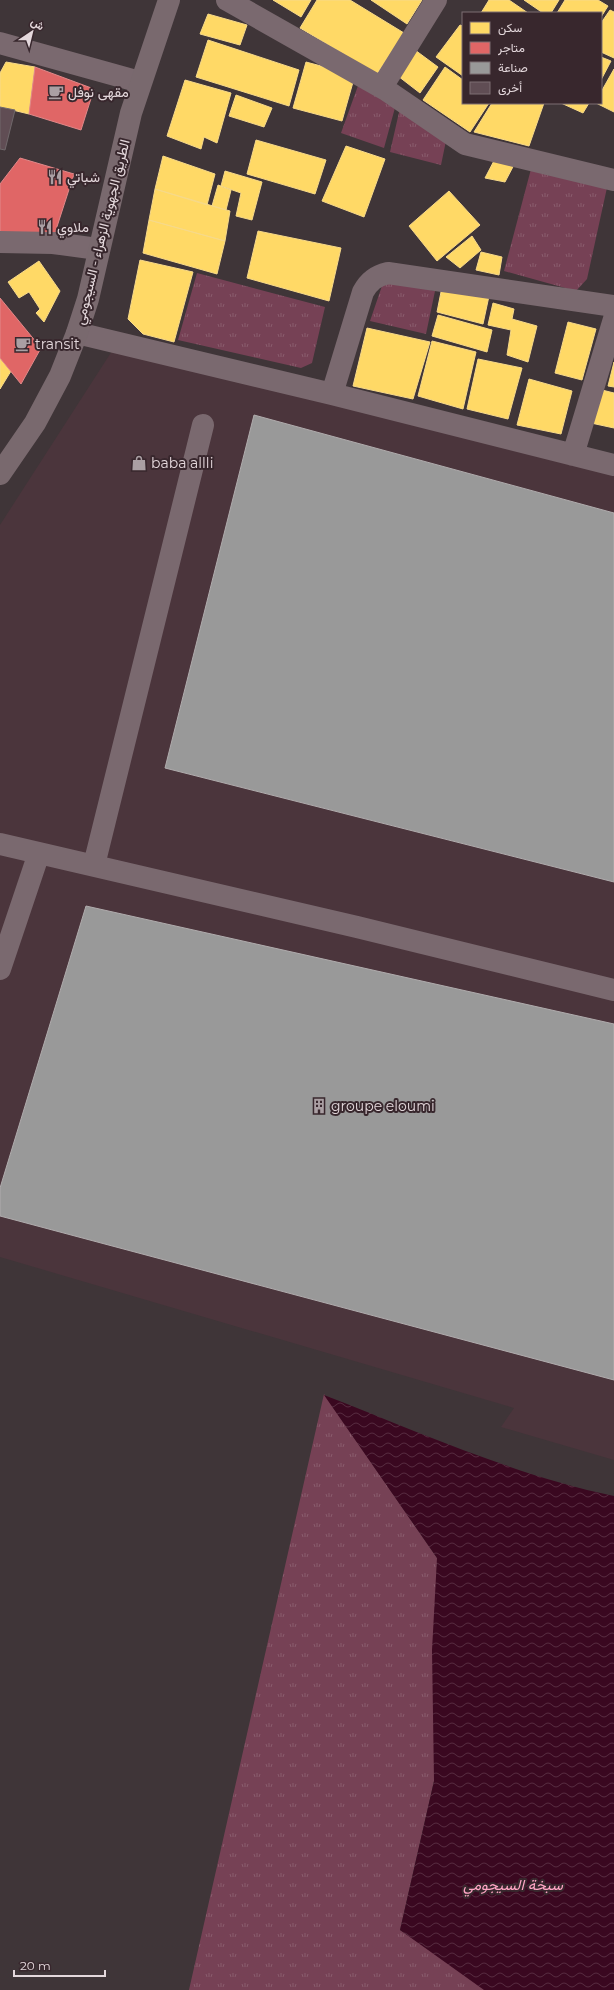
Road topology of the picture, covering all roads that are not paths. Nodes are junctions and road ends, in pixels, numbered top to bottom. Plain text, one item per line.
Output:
1 (169, 0) edge
2 (227, 0) edge
3 (436, 0) edge
4 (0, 43) edge
5 (140, 82) junction
6 (382, 87) junction
7 (614, 180) edge
8 (0, 242) edge
9 (98, 249) junction
10 (614, 306) edge
11 (614, 319) edge
12 (77, 333) junction
13 (332, 394) junction
14 (203, 425) dead end
15 (573, 455) junction
16 (614, 465) edge
17 (0, 474) edge
18 (0, 844) edge
19 (40, 853) junction
20 (94, 865) junction
21 (0, 969) edge
22 (614, 990) edge

1 - 5 main road, الطريق الجهوية الزهراء - السيجومي
2 - 6 street
3 - 6 street
4 - 5 street
5 - 9 main road, الطريق الجهوية الزهراء - السيجومي
6 - 7 street
8 - 9 street
9 - 12 main road, الطريق الجهوية الزهراء - السيجومي
10 - 13 street
11 - 15 street
12 - 13 street
12 - 17 main road, الطريق الجهوية الزهراء - السيجومي
13 - 15 street
14 - 20 street
15 - 16 street
18 - 19 street
19 - 20 street
19 - 21 street
20 - 22 street

